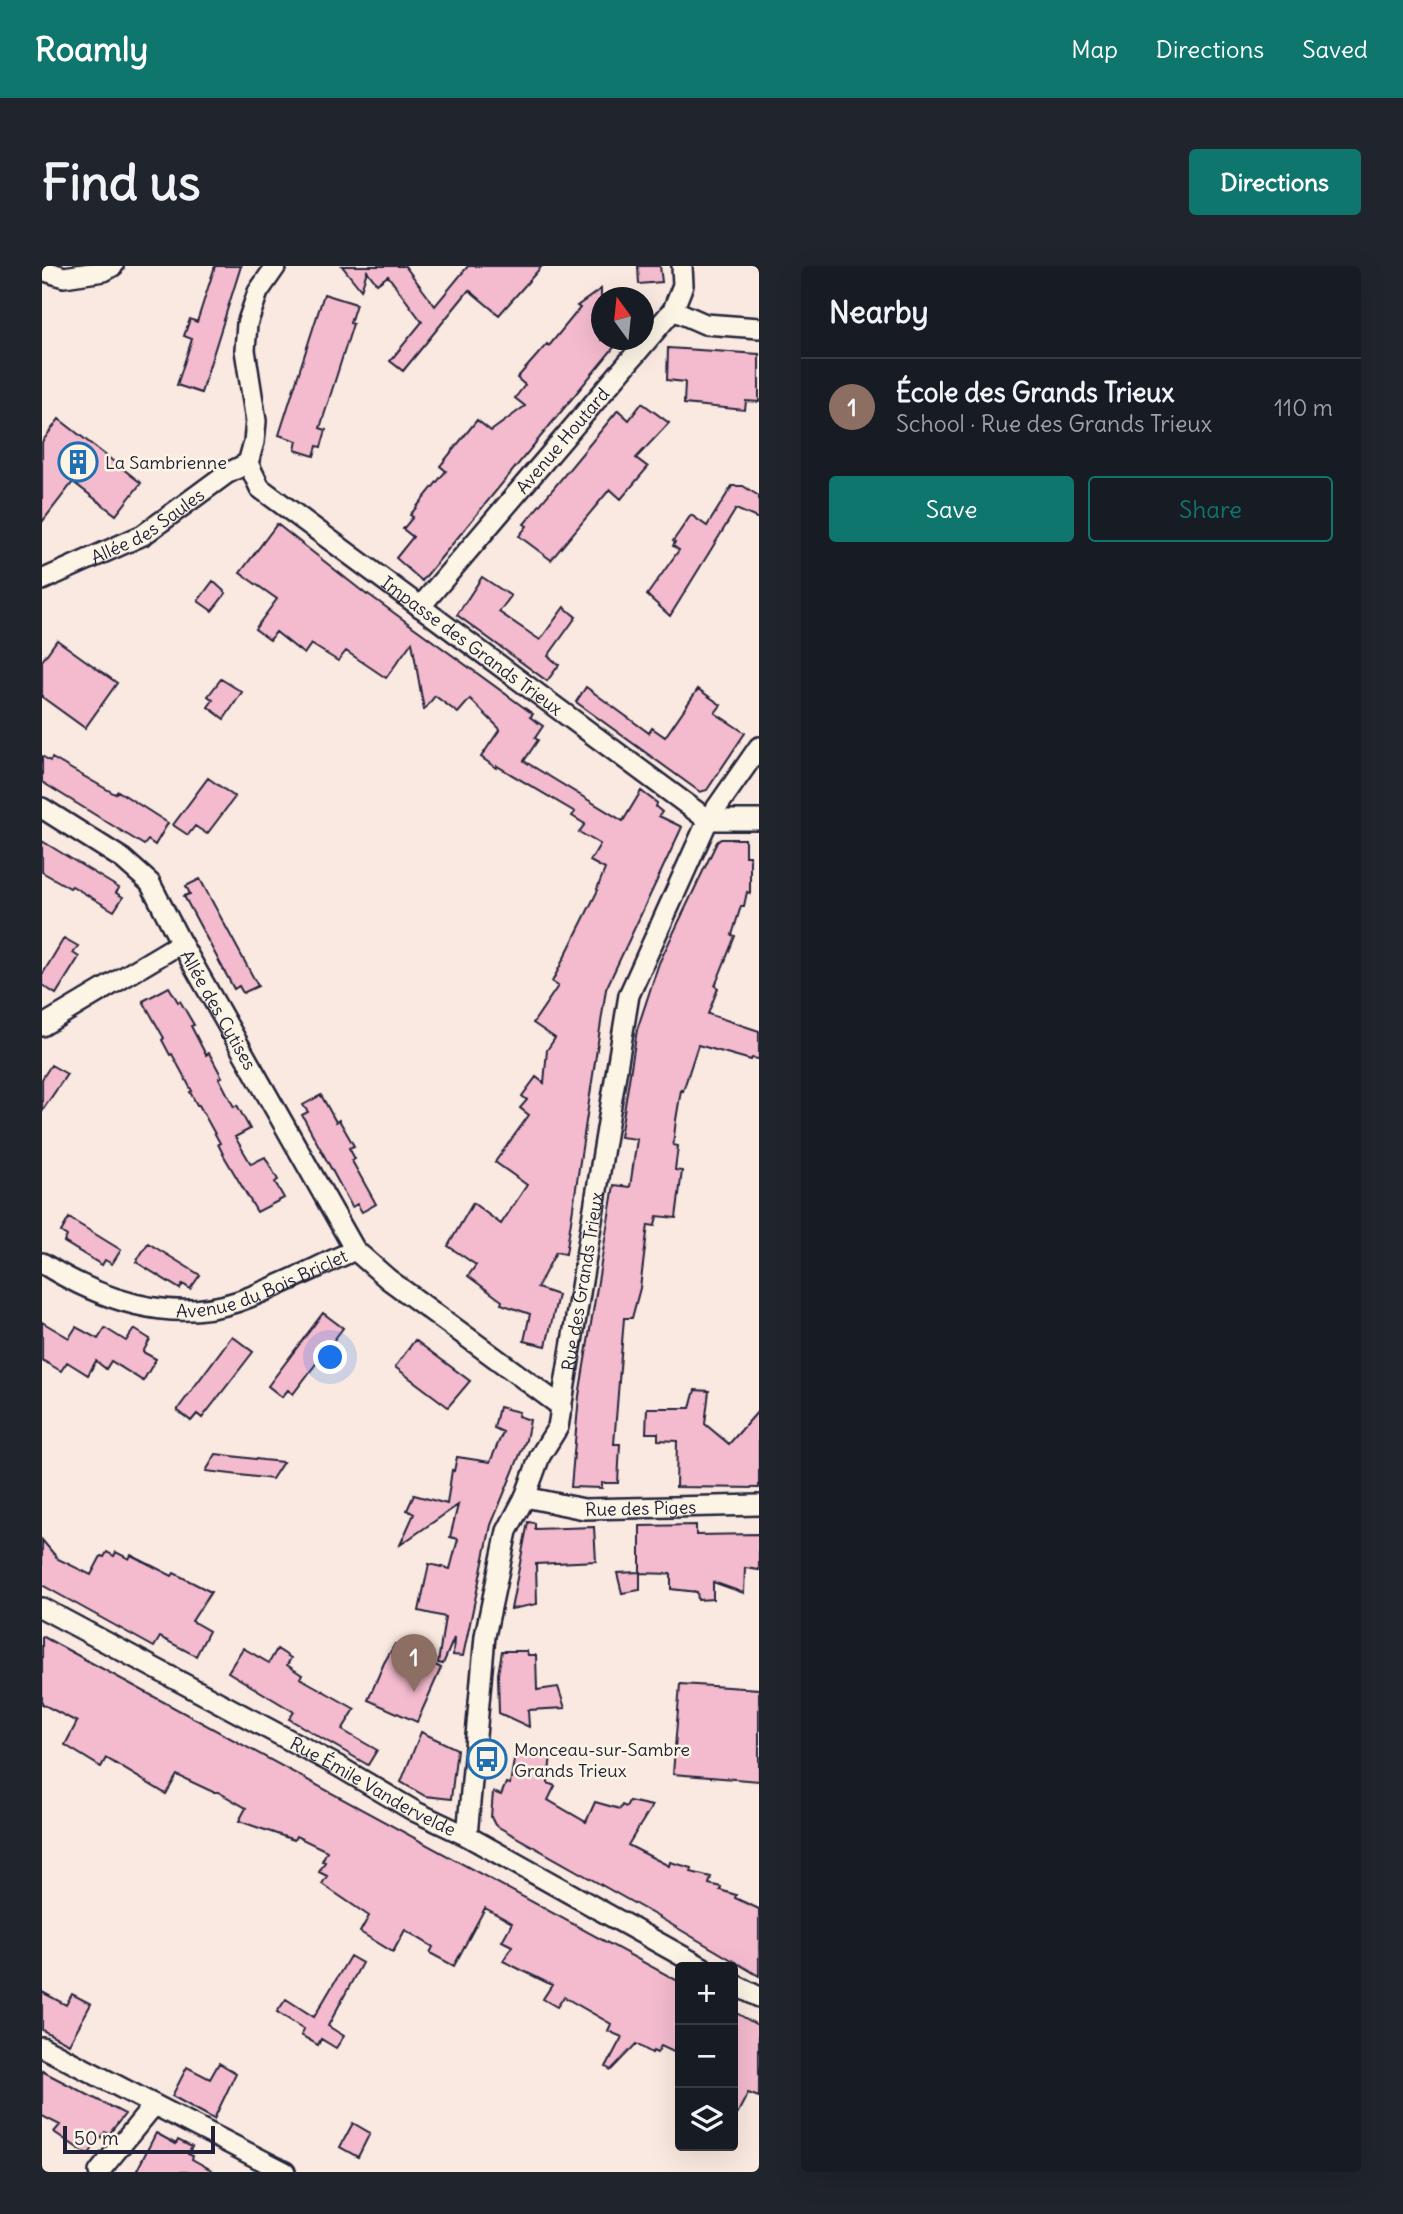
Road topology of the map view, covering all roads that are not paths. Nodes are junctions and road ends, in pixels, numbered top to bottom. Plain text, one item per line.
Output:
1 (113, 266) edge
2 (276, 266) edge
3 (682, 266) edge
4 (42, 270) edge
5 (673, 310) junction
6 (759, 328) edge
7 (248, 463) junction
8 (42, 580) edge
9 (420, 607) junction
10 (759, 747) edge
11 (42, 808) edge
12 (708, 820) junction
13 (759, 820) edge
14 (181, 943) junction
15 (42, 1026) edge
16 (355, 1250) junction
17 (42, 1263) edge
18 (562, 1407) junction
19 (525, 1497) junction
20 (759, 1504) edge
21 (42, 1608) edge
22 (467, 1836) junction
23 (693, 1962) edge
24 (738, 1986) edge
25 (759, 1997) edge
26 (42, 2047) edge
27 (154, 2105) junction
28 (99, 2172) edge
29 (285, 2172) edge

1 - 4 street
2 - 7 street
3 - 5 street, Avenue Houtard
5 - 6 street
5 - 9 street, Avenue Houtard
7 - 8 street, Allée des Saules
7 - 9 street, Impasse des Grands Trieux
9 - 12 street, Impasse des Grands Trieux
10 - 12 street, Rue des Grands Trieux
11 - 14 street, Allée des Cytises
12 - 13 street
12 - 18 street, Rue des Grands Trieux
14 - 15 street
14 - 16 street, Allée des Cytises
16 - 17 street, Avenue du Bois Briclet
16 - 18 street, Avenue du Bois Briclet
18 - 19 street, Rue des Grands Trieux
19 - 20 street, Rue des Piges
19 - 22 street, Rue des Grands Trieux
21 - 22 street, Rue Émile Vandervelde
22 - 23 street, Rue Émile Vandervelde
24 - 25 street
26 - 27 street
27 - 28 street
27 - 29 street

